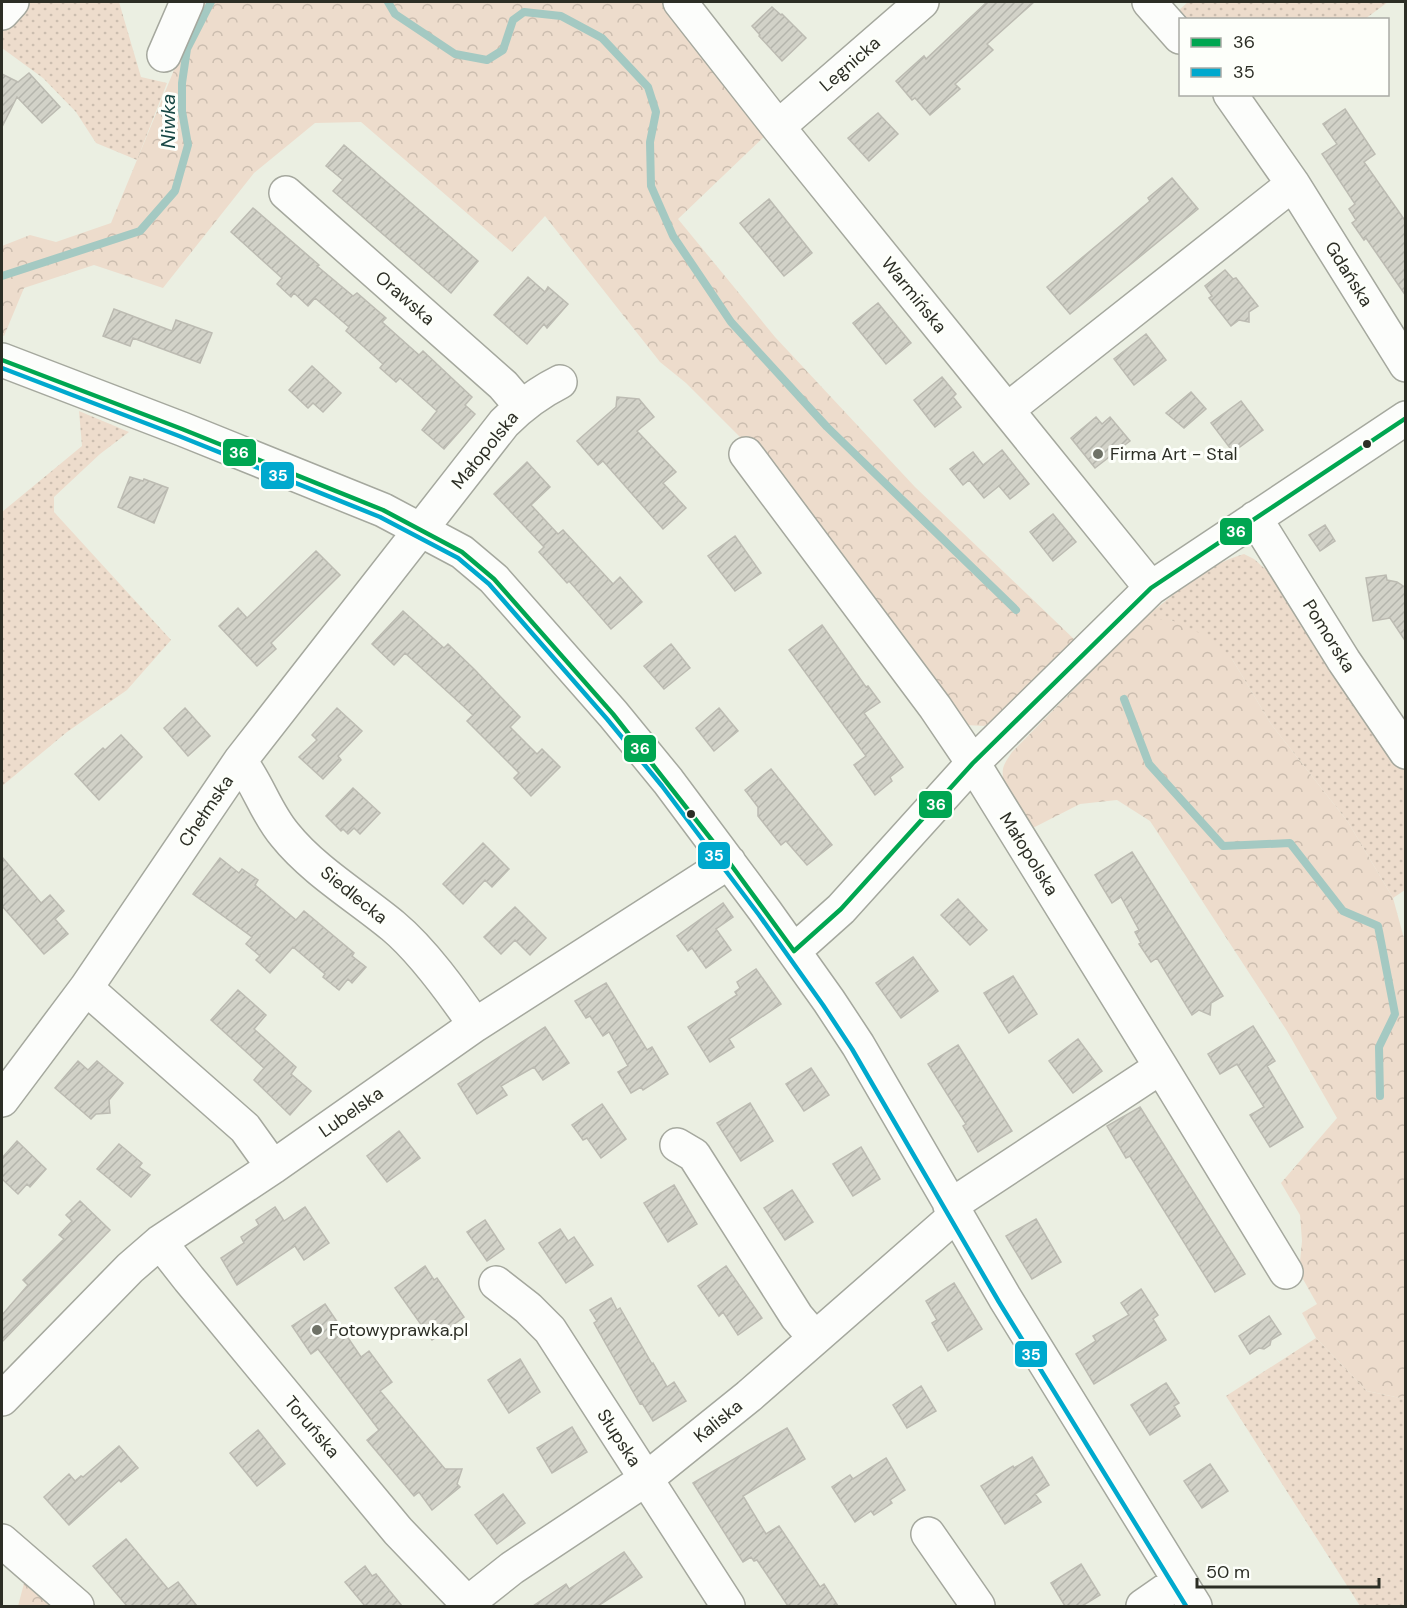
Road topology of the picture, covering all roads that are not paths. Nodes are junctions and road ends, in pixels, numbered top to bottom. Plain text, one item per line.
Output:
1 (188, 2) edge
2 (680, 2) edge
3 (922, 2) edge
4 (1149, 2) edge
5 (1179, 36) edge
6 (164, 55) dead end
7 (1231, 96) edge
8 (778, 127) junction
9 (1293, 184) junction
10 (286, 193) dead end
11 (2, 360) edge
12 (1406, 364) edge
13 (560, 382) dead end
14 (521, 405) junction
15 (1007, 410) junction
16 (1406, 418) edge
17 (746, 454) dead end
18 (1255, 518) junction
19 (421, 529) junction
20 (1151, 588) junction
21 (1406, 752) edge
22 (240, 761) junction
23 (973, 763) junction
24 (729, 862) junction
25 (794, 951) junction
26 (86, 988) junction
27 (475, 1025) junction
28 (1161, 1067) junction
29 (2, 1100) edge
30 (677, 1145) dead end
31 (273, 1167) junction
32 (953, 1211) junction
33 (160, 1242) junction
34 (1286, 1272) dead end
35 (496, 1283) dead end
36 (815, 1338) junction
37 (2, 1399) edge
38 (646, 1479) junction
39 (928, 1534) dead end
40 (2, 1541) edge
41 (1187, 1594) edge
42 (78, 1606) edge
43 (467, 1606) edge
44 (729, 1606) edge
45 (978, 1606) edge
46 (1143, 1606) edge

1 - 6 street
2 - 8 street, Warmińska
3 - 8 street, Legnicka
4 - 5 street
7 - 9 street, Gdańska
8 - 15 street, Warmińska
9 - 12 street, Gdańska
9 - 15 street
10 - 14 street, Orawska
11 - 19 street
13 - 14 street, Małopolska
14 - 19 street, Małopolska
15 - 20 street, Warmińska
16 - 18 street
17 - 23 street, Małopolska
18 - 20 street
18 - 21 street, Pomorska
19 - 22 street, Chełmska
19 - 24 street
20 - 23 street
22 - 26 street, Chełmska
22 - 27 street, Siedlecka
23 - 25 street
23 - 28 street, Małopolska
24 - 25 street
24 - 27 street, Lubelska
25 - 32 street
26 - 29 street, Chełmska
26 - 31 street
27 - 31 street, Lubelska
28 - 32 street, Kaliska
28 - 34 street, Małopolska
30 - 36 street
31 - 33 street, Lubelska
32 - 36 street, Kaliska
32 - 41 street
33 - 37 street, Lubelska
33 - 43 street, Toruńska
35 - 38 street, Słupska
36 - 38 street, Kaliska
38 - 43 street, Kaliska
38 - 44 street, Słupska
39 - 45 street
40 - 42 street
41 - 46 street

